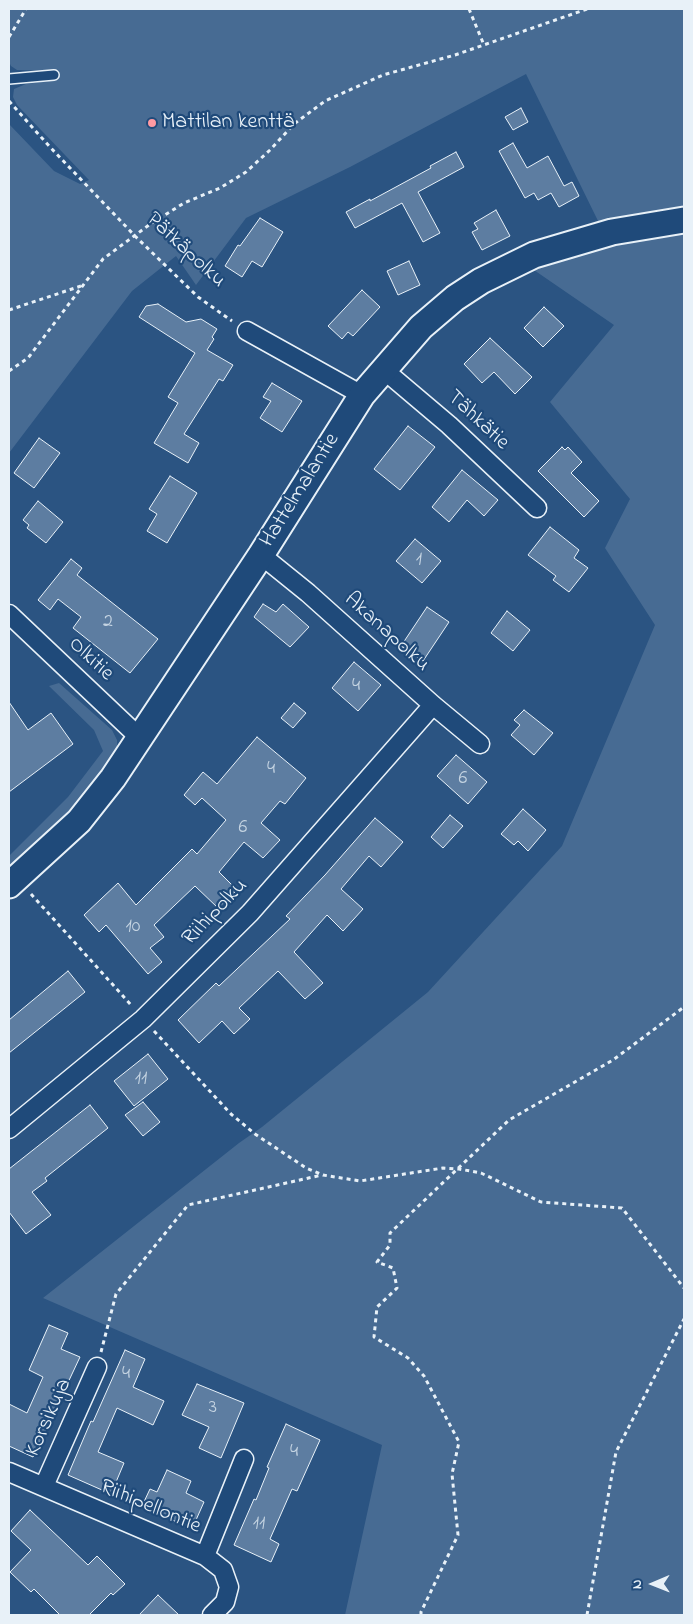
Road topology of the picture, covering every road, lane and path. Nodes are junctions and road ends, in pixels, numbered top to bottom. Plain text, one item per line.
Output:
1 (26, 9) edge
2 (468, 9) edge
3 (587, 9) edge
4 (9, 38) edge
5 (484, 45) junction
6 (54, 75) dead end
7 (9, 79) edge
8 (9, 101) edge
9 (684, 220) edge
10 (134, 236) junction
11 (82, 286) junction
12 (9, 310) edge
13 (247, 331) joint
14 (384, 370) junction
15 (9, 371) edge
16 (362, 395) junction
17 (537, 508) dead end
18 (261, 555) junction
19 (9, 614) edge
20 (433, 705) junction
21 (140, 738) junction
22 (480, 744) dead end
23 (13, 882) edge
24 (684, 1007) edge
25 (143, 1018) junction
26 (9, 1129) edge
27 (459, 1169) junction
28 (323, 1175) junction
29 (684, 1288) edge
30 (684, 1319) edge
31 (97, 1367) joint
32 (244, 1459) dead end
33 (9, 1472) edge
34 (44, 1486) junction
35 (205, 1556) junction
36 (212, 1615) edge
37 (421, 1615) edge
38 (587, 1615) edge

1 - 4 path
2 - 5 path
3 - 5 path
5 - 10 path
6 - 7 lane
8 - 10 path, Pätkäpolku
9 - 14 street, Hattelmalantie
10 - 11 path
10 - 13 path, Pätkäpolku
11 - 12 path
11 - 15 path
13 - 16 street
14 - 16 street, Hattelmalantie
14 - 17 street, Tähkätie
16 - 18 street, Hattelmalantie
18 - 20 street, Akanapolku
18 - 21 street, Hattelmalantie
19 - 21 street, Olkitie
20 - 22 street, Akanapolku
20 - 25 street, Riihipolku
21 - 23 street, Hattelmalantie
23 - 25 path
24 - 27 path
25 - 26 street, Riihipolku
25 - 28 path
27 - 28 path
27 - 29 path
27 - 37 path
28 - 31 path
30 - 38 path
31 - 34 street, Korsikuja
32 - 35 street
33 - 34 street, Riihipellontie
34 - 35 street, Riihipellontie
35 - 36 street, Riihipellontie

